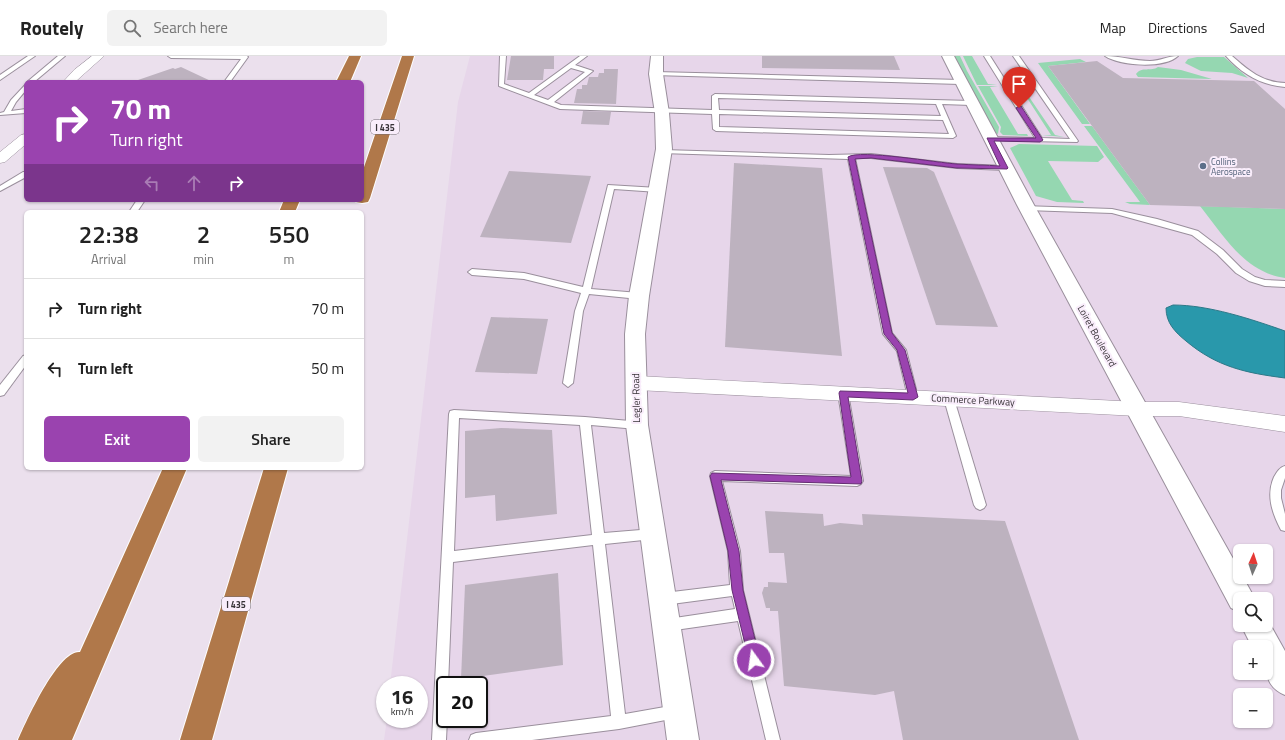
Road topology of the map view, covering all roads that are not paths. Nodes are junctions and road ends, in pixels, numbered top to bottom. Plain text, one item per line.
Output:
1 (32, 56) edge
2 (62, 56) edge
3 (99, 56) edge
4 (171, 56) edge
5 (355, 56) edge
6 (408, 56) edge
7 (503, 56) edge
8 (584, 56) edge
9 (942, 56) edge
10 (986, 56) edge
11 (1016, 56) edge
12 (1108, 56) edge
13 (1175, 56) edge
14 (1229, 56) edge
15 (657, 65) edge
16 (570, 66) junction
17 (954, 70) edge
18 (558, 74) junction
19 (565, 77) dead end
20 (0, 78) edge
21 (572, 79) dead end
22 (32, 80) edge
23 (71, 80) edge
24 (228, 80) edge
25 (344, 80) edge
26 (578, 81) junction
27 (1285, 85) edge
28 (24, 88) edge
29 (529, 96) junction
30 (938, 102) junction
31 (549, 103) junction
32 (971, 103) junction
33 (662, 110) junction
34 (24, 111) edge
35 (715, 113) junction
36 (3, 114) edge
37 (945, 118) junction
38 (24, 140) edge
39 (990, 140) junction
40 (1040, 140) junction
41 (663, 152) junction
42 (851, 157) junction
43 (0, 159) edge
44 (1005, 168) junction
45 (24, 175) edge
46 (0, 190) edge
47 (658, 190) junction
48 (364, 193) edge
49 (1026, 208) junction
50 (472, 272) dead end
51 (1285, 284) edge
52 (586, 292) junction
53 (640, 296) junction
54 (24, 361) edge
55 (568, 383) dead end
56 (637, 383) junction
57 (0, 392) edge
58 (843, 393) junction
59 (913, 397) junction
60 (949, 399) junction
61 (1138, 409) junction
62 (585, 421) junction
63 (1285, 424) edge
64 (637, 425) junction
65 (174, 470) edge
66 (275, 470) edge
67 (1285, 470) edge
68 (980, 506) dead end
69 (1285, 526) edge
70 (653, 534) junction
71 (598, 539) junction
72 (448, 557) junction
73 (737, 590) junction
74 (1237, 592) edge
75 (662, 599) junction
76 (743, 614) junction
77 (666, 625) junction
78 (104, 631) junction
79 (1259, 632) edge
80 (1285, 680) edge
81 (679, 712) junction
82 (619, 722) junction
83 (34, 740) edge
84 (56, 740) edge
85 (196, 740) edge
86 (439, 740) edge
87 (476, 740) edge
88 (683, 740) edge
89 (774, 740) edge

1 - 20 lane
2 - 22 lane
3 - 23 street
4 - 24 lane
5 - 25 highway
6 - 48 highway, I 435
7 - 29 lane
8 - 16 lane
9 - 17 street, Loiret Boulevard
10 - 40 lane
11 - 40 lane
12 - 13 lane
14 - 27 lane
15 - 17 lane
15 - 33 street, Legler Road
16 - 18 lane
16 - 26 lane
17 - 32 street, Loiret Boulevard
18 - 19 lane
18 - 29 lane
21 - 26 lane
26 - 31 lane
28 - 36 lane
29 - 31 lane
30 - 32 lane
30 - 35 lane
30 - 37 lane
31 - 33 lane
32 - 39 street, Loiret Boulevard
33 - 35 lane
33 - 41 street, Legler Road
34 - 36 lane
35 - 37 lane
35 - 37 lane
38 - 43 street
39 - 40 lane
39 - 44 street, Loiret Boulevard
41 - 42 lane
41 - 47 street, Legler Road
42 - 44 lane
42 - 59 lane
44 - 49 street, Loiret Boulevard
45 - 46 lane
47 - 52 lane
47 - 53 street, Legler Road
49 - 51 lane
49 - 61 street, Loiret Boulevard
50 - 52 lane
52 - 53 lane
52 - 55 lane
53 - 56 street, Legler Road
54 - 57 lane
56 - 58 street, Commerce Parkway
56 - 64 street, Legler Road
58 - 59 street, Commerce Parkway
58 - 73 lane
59 - 60 street, Commerce Parkway
60 - 61 street, Commerce Parkway
60 - 68 lane
61 - 63 street, Commerce Parkway
61 - 74 street, Loiret Boulevard
62 - 64 lane
62 - 71 lane
62 - 72 lane
64 - 70 street, Legler Road
65 - 78 highway
66 - 85 highway, I 435
67 - 69 lane
70 - 71 lane
70 - 75 street, Legler Road
71 - 72 lane
71 - 82 lane
72 - 86 lane
73 - 75 lane
73 - 76 lane
75 - 77 street, Legler Road
76 - 77 lane
76 - 89 lane
77 - 81 street, Legler Road
78 - 83 highway
78 - 84 highway
79 - 80 street
81 - 82 lane
81 - 88 street, Legler Road
82 - 87 lane

